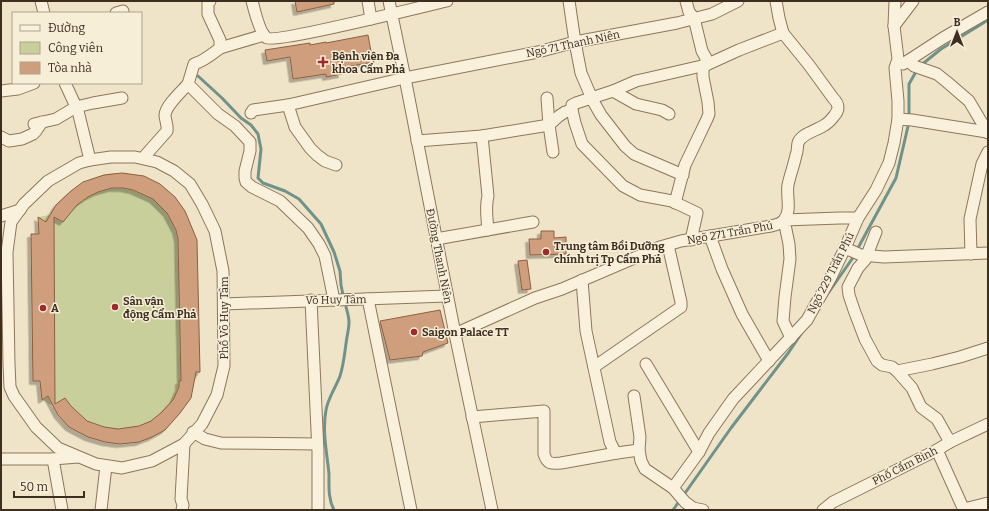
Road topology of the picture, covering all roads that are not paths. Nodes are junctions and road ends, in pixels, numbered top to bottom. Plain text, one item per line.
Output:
1 (41, 1) edge
2 (210, 1) edge
3 (252, 1) edge
4 (368, 1) edge
5 (389, 1) edge
6 (447, 1) edge
7 (569, 1) edge
8 (686, 1) edge
9 (738, 1) edge
10 (776, 1) edge
11 (895, 1) edge
12 (913, 1) edge
13 (44, 12) edge
14 (988, 12) edge
15 (392, 14) junction
16 (694, 18) junction
17 (372, 19) junction
18 (894, 26) junction
19 (783, 33) junction
20 (264, 35) junction
21 (575, 42) junction
22 (220, 48) junction
23 (911, 63) junction
24 (706, 65) junction
25 (895, 68) junction
26 (405, 78) junction
27 (31, 84) edge
28 (65, 84) edge
29 (188, 84) junction
30 (1, 91) edge
31 (613, 91) junction
32 (592, 97) junction
33 (122, 98) dead end
34 (547, 98) dead end
35 (288, 105) junction
36 (76, 107) junction
37 (572, 110) junction
38 (251, 113) dead end
39 (669, 114) dead end
40 (904, 119) junction
41 (549, 125) junction
42 (988, 133) edge
43 (482, 136) junction
44 (1, 137) edge
45 (417, 141) junction
46 (553, 152) dead end
47 (988, 152) edge
48 (143, 158) junction
49 (90, 160) junction
50 (336, 165) dead end
51 (683, 175) junction
52 (675, 203) junction
53 (20, 210) junction
54 (1, 215) edge
55 (858, 218) junction
56 (784, 220) junction
57 (533, 222) dead end
58 (488, 230) junction
59 (876, 232) dead end
60 (710, 236) junction
61 (436, 238) junction
62 (691, 240) junction
63 (668, 245) junction
64 (855, 252) junction
65 (988, 253) edge
66 (971, 254) junction
67 (582, 280) junction
68 (447, 296) junction
69 (368, 299) junction
70 (311, 300) junction
71 (334, 300) junction
72 (224, 304) junction
73 (5, 313) edge
74 (5, 328) edge
75 (455, 334) junction
76 (791, 338) junction
77 (988, 348) edge
78 (769, 361) junction
79 (646, 364) dead end
80 (594, 367) junction
81 (896, 371) junction
82 (6, 387) edge
83 (634, 396) dead end
84 (472, 417) junction
85 (988, 424) edge
86 (193, 432) junction
87 (950, 442) junction
88 (184, 444) junction
89 (317, 444) junction
90 (639, 450) junction
91 (937, 450) junction
92 (699, 452) junction
93 (617, 453) junction
94 (80, 457) junction
95 (1, 459) edge
96 (53, 459) junction
97 (106, 466) junction
98 (681, 499) edge
99 (988, 503) edge
100 (62, 510) edge
101 (101, 510) edge
102 (182, 510) edge
103 (318, 510) edge
104 (411, 510) edge
105 (492, 510) edge
106 (703, 510) edge
107 (823, 510) edge
108 (964, 510) edge

1 - 13 street
2 - 22 street
3 - 20 street
4 - 17 street
5 - 15 street, Đường Thanh Niên
6 - 15 street
7 - 21 street
8 - 16 street
9 - 16 street, Ngõ 71 Thanh Niên
10 - 19 street, Ngõ 271 Trần Phú
11 - 18 street, Ngõ 229 Trần Phú
12 - 18 street
14 - 23 street
15 - 17 street
15 - 26 street, Đường Thanh Niên
16 - 21 street, Ngõ 71 Thanh Niên
16 - 24 street
17 - 20 street
18 - 25 street, Ngõ 229 Trần Phú
19 - 24 street
19 - 56 street, Ngõ 271 Trần Phú
20 - 22 street
21 - 26 street, Ngõ 71 Thanh Niên
21 - 32 street
22 - 29 street
23 - 25 street
23 - 42 street
24 - 31 street
24 - 51 street
25 - 40 street, Ngõ 229 Trần Phú
26 - 35 street, Ngõ 71 Thanh Niên
26 - 45 street, Đường Thanh Niên
27 - 30 street
28 - 36 street
29 - 48 street
29 - 71 street
31 - 32 street
31 - 39 street
32 - 37 street
32 - 51 street
33 - 36 street
34 - 41 street
35 - 38 street, Ngõ 71 Thanh Niên
35 - 50 street
36 - 44 street
36 - 49 street
37 - 41 street
37 - 52 street
40 - 42 street
40 - 55 street, Ngõ 229 Trần Phú
41 - 43 street
41 - 46 street
43 - 45 street
43 - 58 street
45 - 61 street, Đường Thanh Niên
47 - 66 street
48 - 49 street, Phố Võ Huy Tâm
48 - 72 street, Phố Võ Huy Tâm
49 - 53 street, Phố Võ Huy Tâm
51 - 52 street
52 - 62 street
53 - 54 street, Phố Võ Huy Tâm
53 - 73 street, Phố Võ Huy Tâm
55 - 56 street
55 - 64 street, Ngõ 229 Trần Phú
56 - 60 street, Ngõ 271 Trần Phú
56 - 76 street
57 - 58 street
58 - 61 street
59 - 64 street
60 - 62 street, Ngõ 271 Trần Phú
60 - 78 street
61 - 68 street, Đường Thanh Niên
62 - 63 street, Ngõ 271 Trần Phú
63 - 67 street, Ngõ 271 Trần Phú
63 - 80 street
64 - 66 street
64 - 76 street, Ngõ 229 Trần Phú
64 - 81 street
65 - 66 street
67 - 75 street, Ngõ 271 Trần Phú
67 - 80 street
68 - 69 street, Võ Huy Tâm
68 - 75 street, Đường Thanh Niên
69 - 71 street, Võ Huy Tâm
69 - 104 street
70 - 71 street, Võ Huy Tâm
70 - 72 street, Võ Huy Tâm
70 - 89 street
72 - 86 street, Phố Võ Huy Tâm
73 - 74 street, Phố Võ Huy Tâm
74 - 82 street, Phố Võ Huy Tâm
75 - 84 street, Đường Thanh Niên
76 - 78 street, Ngõ 229 Trần Phú
77 - 81 street
78 - 92 street, Ngõ 229 Trần Phú
79 - 92 street
80 - 93 street
81 - 87 street
82 - 94 street, Phố Võ Huy Tâm
83 - 90 street
84 - 93 street
84 - 105 street, Đường Thanh Niên
85 - 87 street, Phố Cẩm Bình
86 - 88 street, Phố Võ Huy Tâm
86 - 89 street
87 - 91 street, Phố Cẩm Bình
88 - 97 street, Phố Võ Huy Tâm
88 - 102 street
89 - 103 street
90 - 93 street
90 - 98 street
91 - 107 street, Phố Cẩm Bình
91 - 108 street
92 - 98 street, Ngõ 229 Trần Phú
94 - 96 street
94 - 97 street, Phố Võ Huy Tâm
95 - 96 street
96 - 100 street
97 - 101 street
98 - 106 street
99 - 108 street

